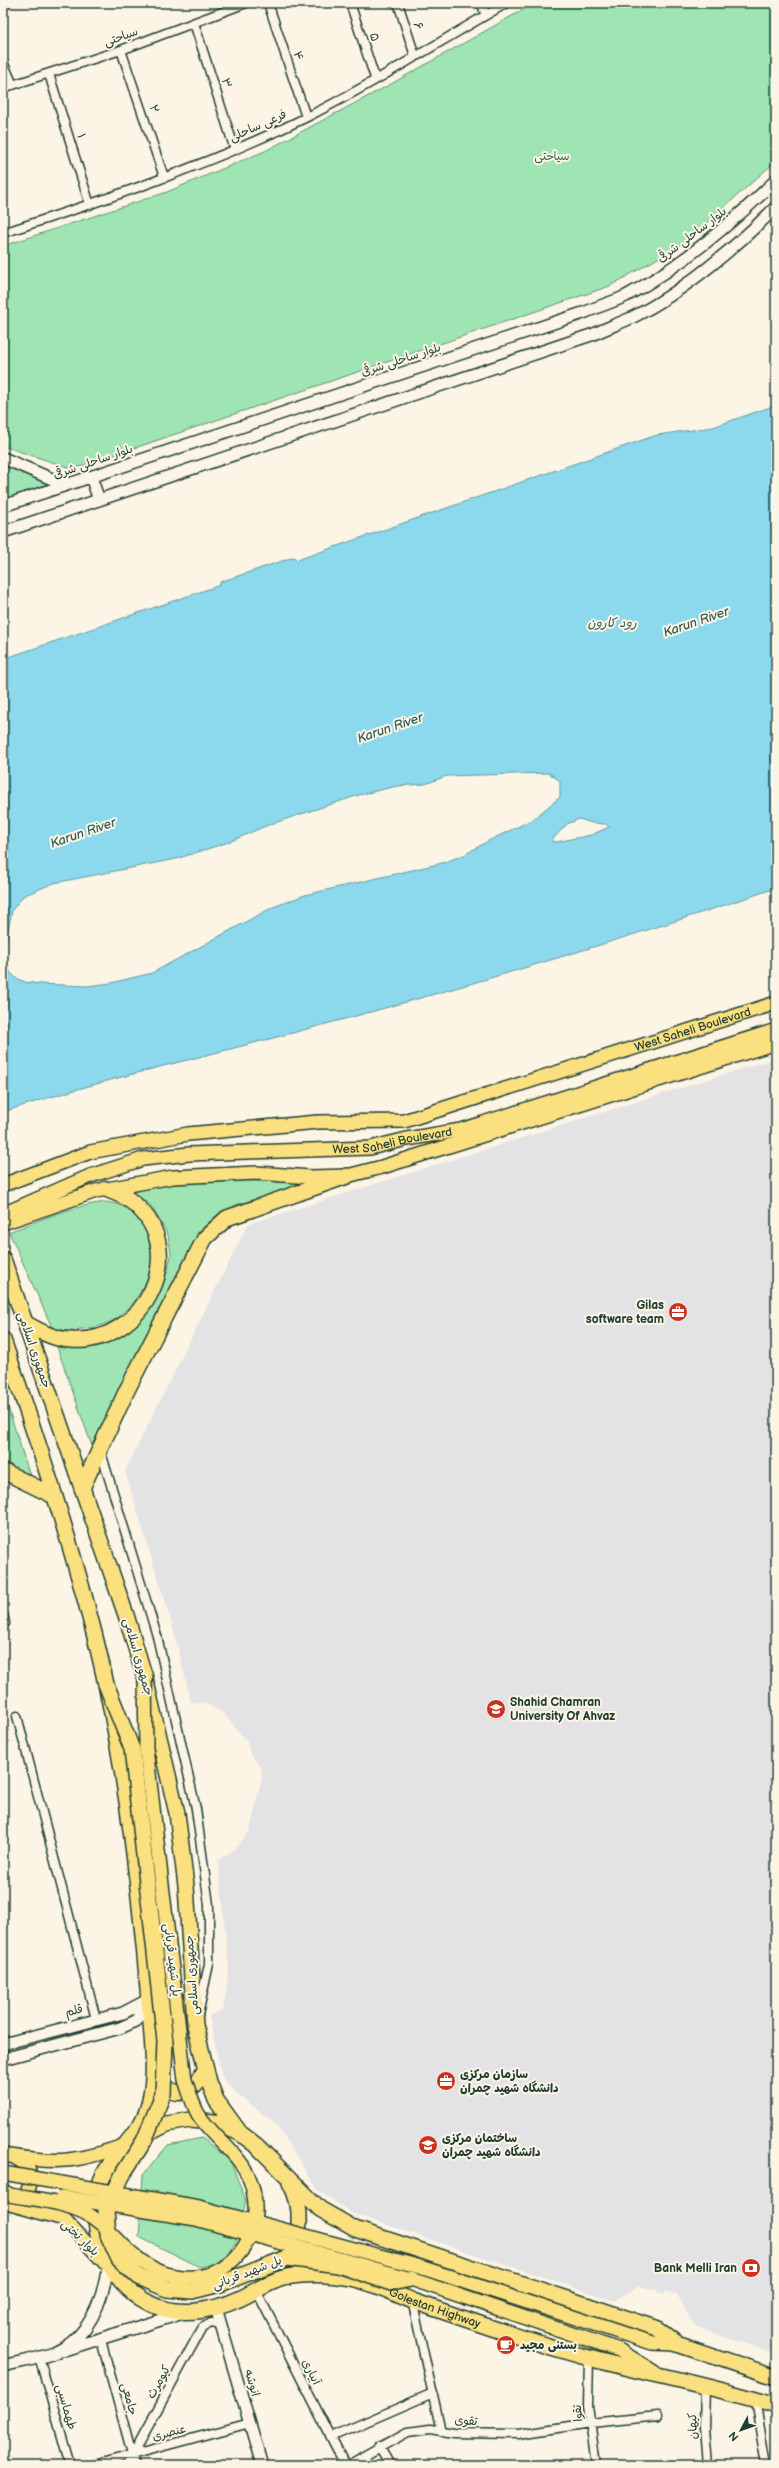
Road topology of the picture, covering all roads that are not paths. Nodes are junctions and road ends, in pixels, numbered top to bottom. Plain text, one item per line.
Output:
1 (7, 3) edge
2 (246, 3) edge
3 (268, 3) edge
4 (350, 3) edge
5 (398, 3) edge
6 (481, 3) edge
7 (506, 3) edge
8 (3, 4) edge
9 (486, 15) junction
10 (194, 23) junction
11 (121, 50) junction
12 (415, 56) junction
13 (3, 62) edge
14 (49, 74) junction
15 (375, 78) junction
16 (13, 85) junction
17 (3, 88) edge
18 (306, 118) junction
19 (235, 150) junction
20 (164, 177) junction
21 (776, 180) edge
22 (90, 205) junction
23 (776, 208) edge
24 (3, 233) edge
25 (3, 458) edge
26 (91, 477) junction
27 (70, 484) junction
28 (99, 500) junction
29 (3, 506) edge
30 (3, 532) edge
31 (776, 1003) edge
32 (776, 1030) edge
33 (776, 1043) edge
34 (347, 1176) junction
35 (3, 1184) edge
36 (106, 1189) junction
37 (3, 1214) edge
38 (3, 1223) edge
39 (3, 1259) edge
40 (25, 1323) junction
41 (3, 1340) edge
42 (100, 1449) junction
43 (3, 1470) edge
44 (82, 1488) junction
45 (54, 1496) junction
46 (3, 1614) edge
47 (3, 1624) edge
48 (145, 1678) junction
49 (106, 1684) junction
50 (17, 1716) dead end
51 (149, 2000) junction
52 (96, 2019) junction
53 (195, 2025) junction
54 (3, 2044) edge
55 (3, 2059) edge
56 (205, 2070) junction
57 (155, 2074) junction
58 (240, 2133) junction
59 (126, 2145) junction
60 (8, 2156) edge
61 (3, 2173) edge
62 (287, 2177) junction
63 (3, 2186) edge
64 (4, 2199) edge
65 (108, 2265) junction
66 (411, 2279) junction
67 (261, 2287) junction
68 (412, 2300) junction
69 (216, 2308) junction
70 (189, 2312) junction
71 (222, 2325) junction
72 (101, 2340) junction
73 (677, 2344) junction
74 (54, 2352) junction
75 (39, 2356) junction
76 (589, 2358) junction
77 (3, 2366) edge
78 (656, 2373) junction
79 (776, 2377) edge
80 (705, 2386) junction
81 (433, 2393) junction
82 (756, 2399) junction
83 (776, 2406) edge
84 (658, 2416) dead end
85 (590, 2422) junction
86 (250, 2424) junction
87 (441, 2431) junction
88 (331, 2437) junction
89 (379, 2446) junction
90 (132, 2455) junction
91 (70, 2465) edge
92 (94, 2465) edge
93 (127, 2465) edge
94 (135, 2465) edge
95 (262, 2465) edge
96 (346, 2465) edge
97 (390, 2465) edge
98 (596, 2465) edge
99 (707, 2465) edge
100 (766, 2465) edge

1 - 8 street
2 - 10 street, سیاحتی
3 - 18 street, ۴
4 - 15 street, ۵
5 - 12 street, ۶
6 - 9 street
7 - 9 street, فرعی ساحلی
9 - 12 street, فرعی ساحلی
10 - 11 street, سیاحتی
10 - 19 street, ۳
11 - 14 street, سیاحتی
11 - 20 street, ۲
12 - 15 street, فرعی ساحلی
13 - 16 street
14 - 16 street, سیاحتی
14 - 22 street, ۱
15 - 18 street, فرعی ساحلی
16 - 17 street, سیاحتی
18 - 19 street, فرعی ساحلی
19 - 20 street, فرعی ساحلی
20 - 22 street, فرعی ساحلی
21 - 26 main road, بلوار ساحلی شرقی
22 - 24 street, فرعی ساحلی
23 - 28 main road
25 - 27 main road
26 - 27 main road, بلوار ساحلی شرقی
26 - 28 main road
27 - 29 main road, بلوار ساحلی شرقی
28 - 30 main road
31 - 35 main road, West Saheli Boulevard
32 - 37 main road, West Saheli Boulevard
33 - 34 main road, West Saheli Boulevard
34 - 36 main road, West Saheli Boulevard
34 - 42 highway
36 - 38 main road, West Saheli Boulevard
36 - 40 highway
39 - 40 highway, جمهوری اسلامی
40 - 44 highway, جمهوری اسلامی
41 - 45 highway
42 - 44 highway
42 - 53 street
43 - 45 highway
44 - 48 highway, جمهوری اسلامی
45 - 49 highway
46 - 47 street
48 - 53 highway, جمهوری اسلامی
48 - 64 main road, پل شهید قربانی, bridge
49 - 51 highway
49 - 66 highway, پل شهید قربانی, bridge
50 - 52 street
51 - 52 main road, قلم
51 - 55 main road
51 - 57 highway
52 - 54 main road, قلم
53 - 56 highway, جمهوری اسلامی
56 - 57 highway
56 - 58 highway, جمهوری اسلامی
57 - 59 highway, Golestan Highway
58 - 59 highway
58 - 62 highway
59 - 60 main road
59 - 65 highway, Golestan Highway
60 - 64 main road
61 - 73 main road, bridge
62 - 67 highway
62 - 73 highway
63 - 66 main road, پل شهید قربانی, bridge
64 - 65 main road, بلوار تختی
65 - 70 highway, Golestan Highway
65 - 74 main road
66 - 78 main road
67 - 68 highway, Golestan Highway
67 - 69 highway, Golestan Highway
67 - 88 street, آبیاری
68 - 76 highway, Golestan Highway
68 - 81 street
69 - 70 highway, Golestan Highway
69 - 71 main road, انوشه
70 - 72 main road
71 - 86 main road, انوشه
71 - 90 street, کیومرث
72 - 74 main road
72 - 90 street, جامعی
73 - 79 highway
74 - 75 main road
75 - 77 main road
75 - 91 street, طهماسبی
76 - 78 highway, Golestan Highway
76 - 85 street, تقوا
78 - 80 highway, Golestan Highway
80 - 82 highway, Golestan Highway
80 - 99 street, کیهان
81 - 87 street
81 - 88 street
82 - 83 highway, Golestan Highway
82 - 100 street
84 - 85 street, تقوی
85 - 87 street, تقوی
85 - 98 street, تقوا
86 - 90 street, عنصری
86 - 95 main road, انوشه
87 - 89 street, تقوی
88 - 96 street, آبیاری
89 - 96 street, تقوی
89 - 97 street
90 - 92 street, عنصری
90 - 93 street, کیومرث
90 - 94 street, جامعی

